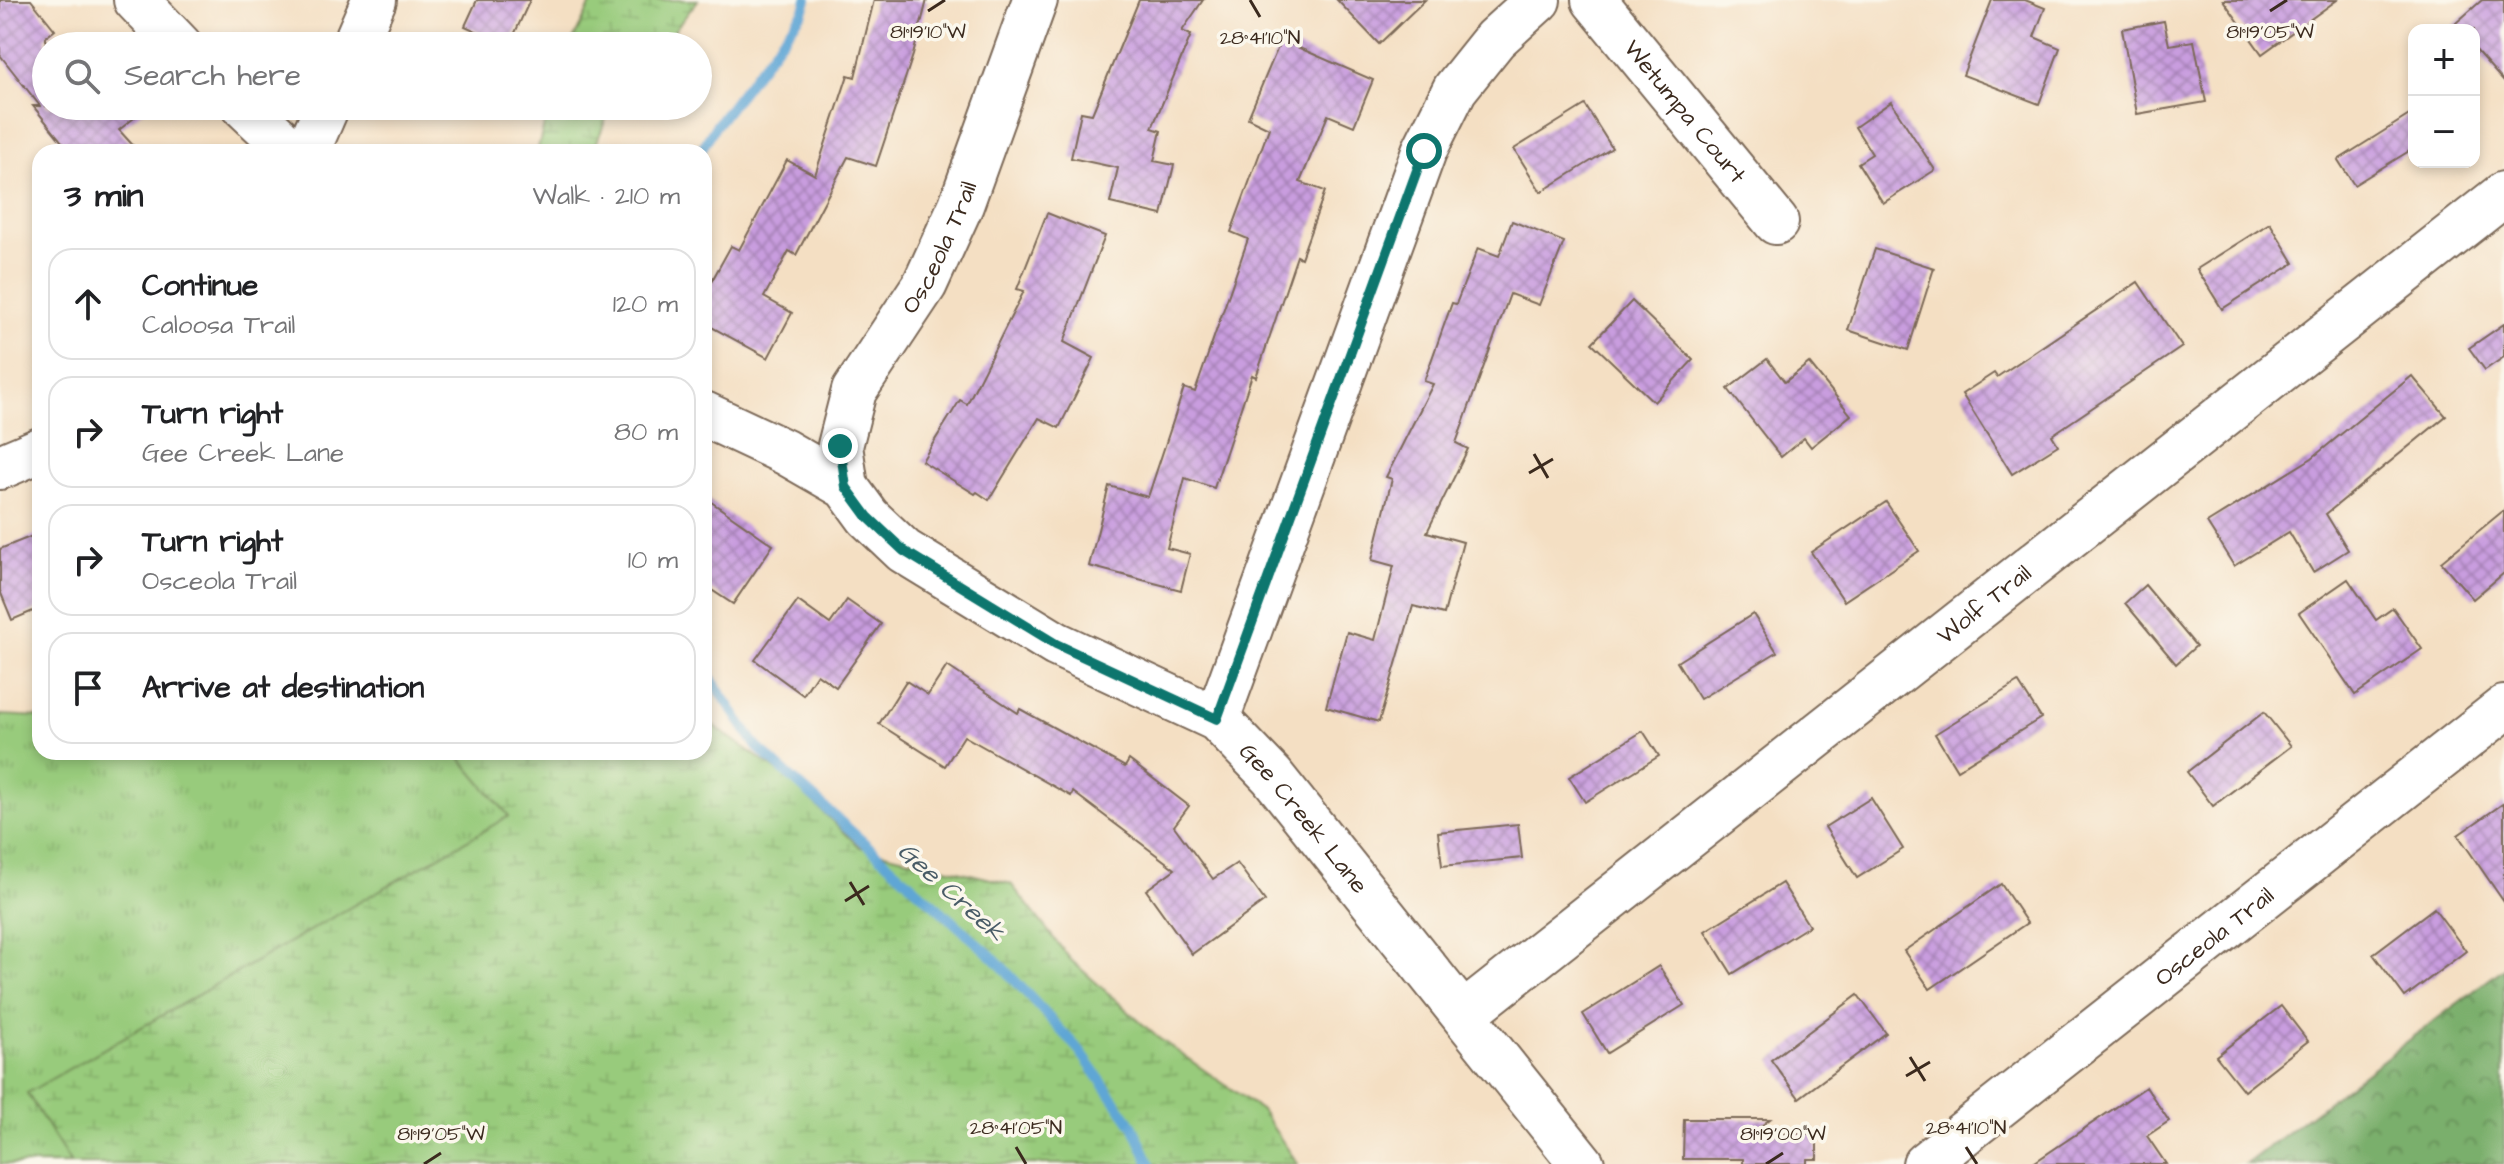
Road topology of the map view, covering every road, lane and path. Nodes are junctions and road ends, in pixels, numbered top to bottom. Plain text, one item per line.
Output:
1 (136, 0) edge
2 (374, 0) edge
3 (1035, 0) edge
4 (1538, 0) edge
5 (1594, 0) edge
6 (167, 32) edge
7 (360, 32) edge
8 (259, 120) edge
9 (321, 120) edge
10 (284, 144) edge
11 (310, 144) edge
12 (2504, 194) edge
13 (1776, 222) dead end
14 (712, 418) edge
15 (32, 453) edge
16 (0, 467) edge
17 (846, 487) junction
18 (2504, 708) edge
19 (1217, 719) junction
20 (1464, 1014) junction
21 (1582, 1164) edge
22 (1925, 1164) edge

1 - 6 street
2 - 7 street
3 - 17 street, Osceola Trail
4 - 19 street
5 - 13 street, Wetumpa Court
8 - 10 street
9 - 11 street
12 - 20 street, Wolf Trail
14 - 17 street, Gee Creek Lane
15 - 16 street
17 - 19 street, Gee Creek Lane
18 - 22 street, Osceola Trail
19 - 20 street, Gee Creek Lane
20 - 21 street, Gee Creek Lane

